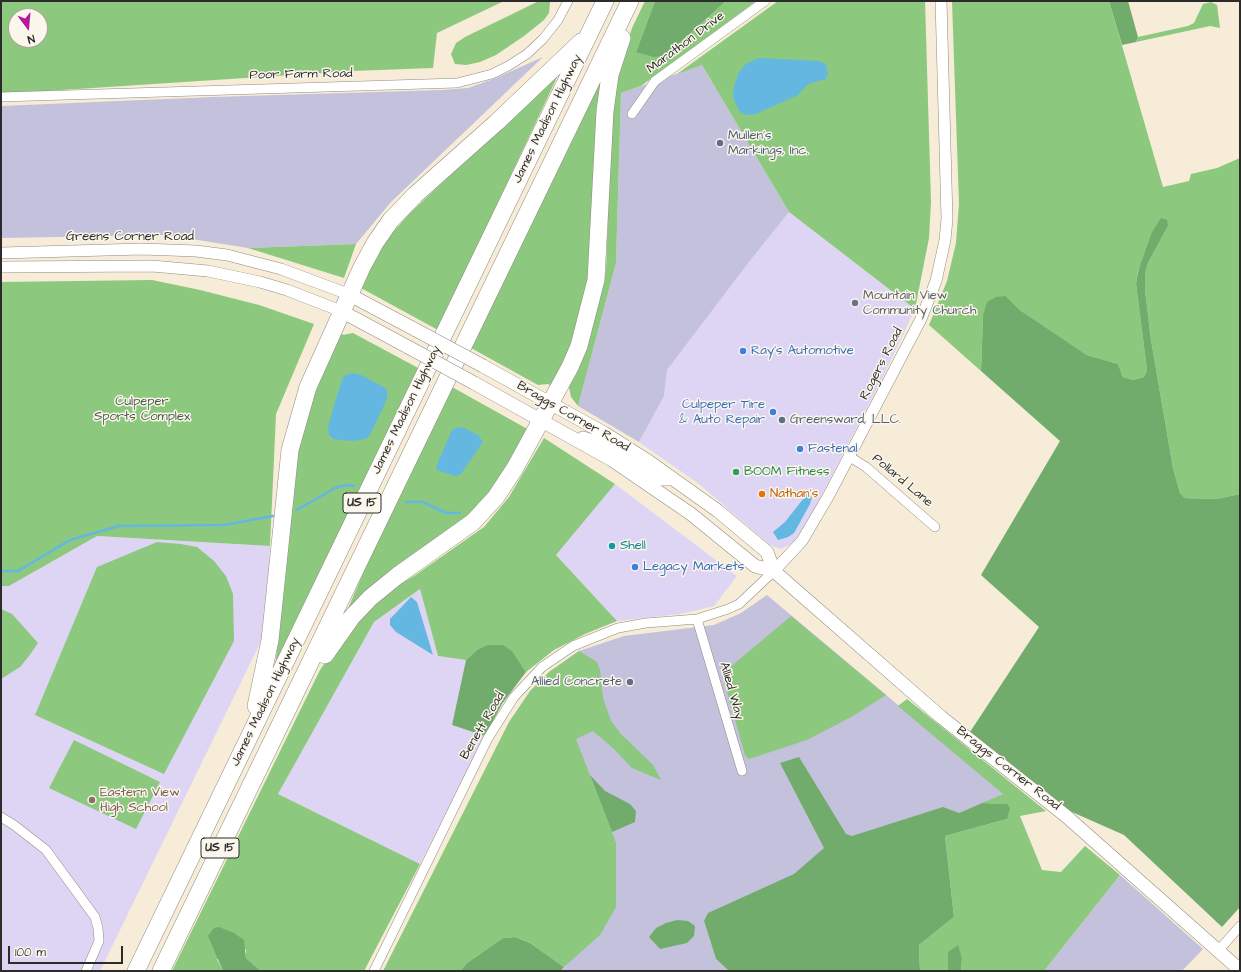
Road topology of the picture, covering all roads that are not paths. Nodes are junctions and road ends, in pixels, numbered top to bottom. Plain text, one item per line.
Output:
1 (568, 1) edge
2 (605, 1) edge
3 (630, 1) edge
4 (635, 1) edge
5 (765, 1) edge
6 (940, 1) edge
7 (589, 35) junction
8 (1, 97) edge
9 (632, 114) dead end
10 (1, 253) edge
11 (1, 267) edge
12 (348, 294) junction
13 (341, 311) junction
14 (551, 404) junction
15 (542, 420) junction
16 (564, 432) junction
17 (850, 457) junction
18 (674, 479) junction
19 (935, 527) dead end
20 (774, 571) junction
21 (697, 619) junction
22 (281, 726) junction
23 (244, 749) junction
24 (742, 771) dead end
25 (1, 818) edge
26 (1240, 926) edge
27 (1218, 950) junction
28 (1240, 970) edge
29 (86, 971) edge
30 (136, 971) edge
31 (161, 971) edge
32 (374, 971) edge

1 - 8 street, Poor Farm Road
2 - 7 highway, James Madison Highway / US 15
3 - 22 highway, James Madison Highway / US 15
4 - 14 highway
5 - 9 street, Marathon Drive
6 - 17 street, Rogers Road
7 - 12 highway
7 - 23 highway, James Madison Highway / US 15
10 - 12 street, Greens Corner Road
11 - 13 street
12 - 13 highway
12 - 14 main road, Braggs Corner Road, bridge
13 - 15 main road, Braggs Corner Road, bridge
13 - 23 highway
14 - 15 highway
14 - 18 main road, Braggs Corner Road
15 - 16 main road, Braggs Corner Road
15 - 22 highway
16 - 18 main road
16 - 20 main road, Braggs Corner Road
17 - 19 street, Pollard Lane
17 - 20 street, Rogers Road
18 - 20 main road, Braggs Corner Road
20 - 21 street, Benett Road
20 - 27 main road, Braggs Corner Road
21 - 24 street, Allied Way
21 - 32 street, Benett Road
22 - 31 highway, James Madison Highway / US 15
23 - 30 highway, James Madison Highway / US 15
25 - 29 street
26 - 27 street
27 - 28 main road, Braggs Corner Road

